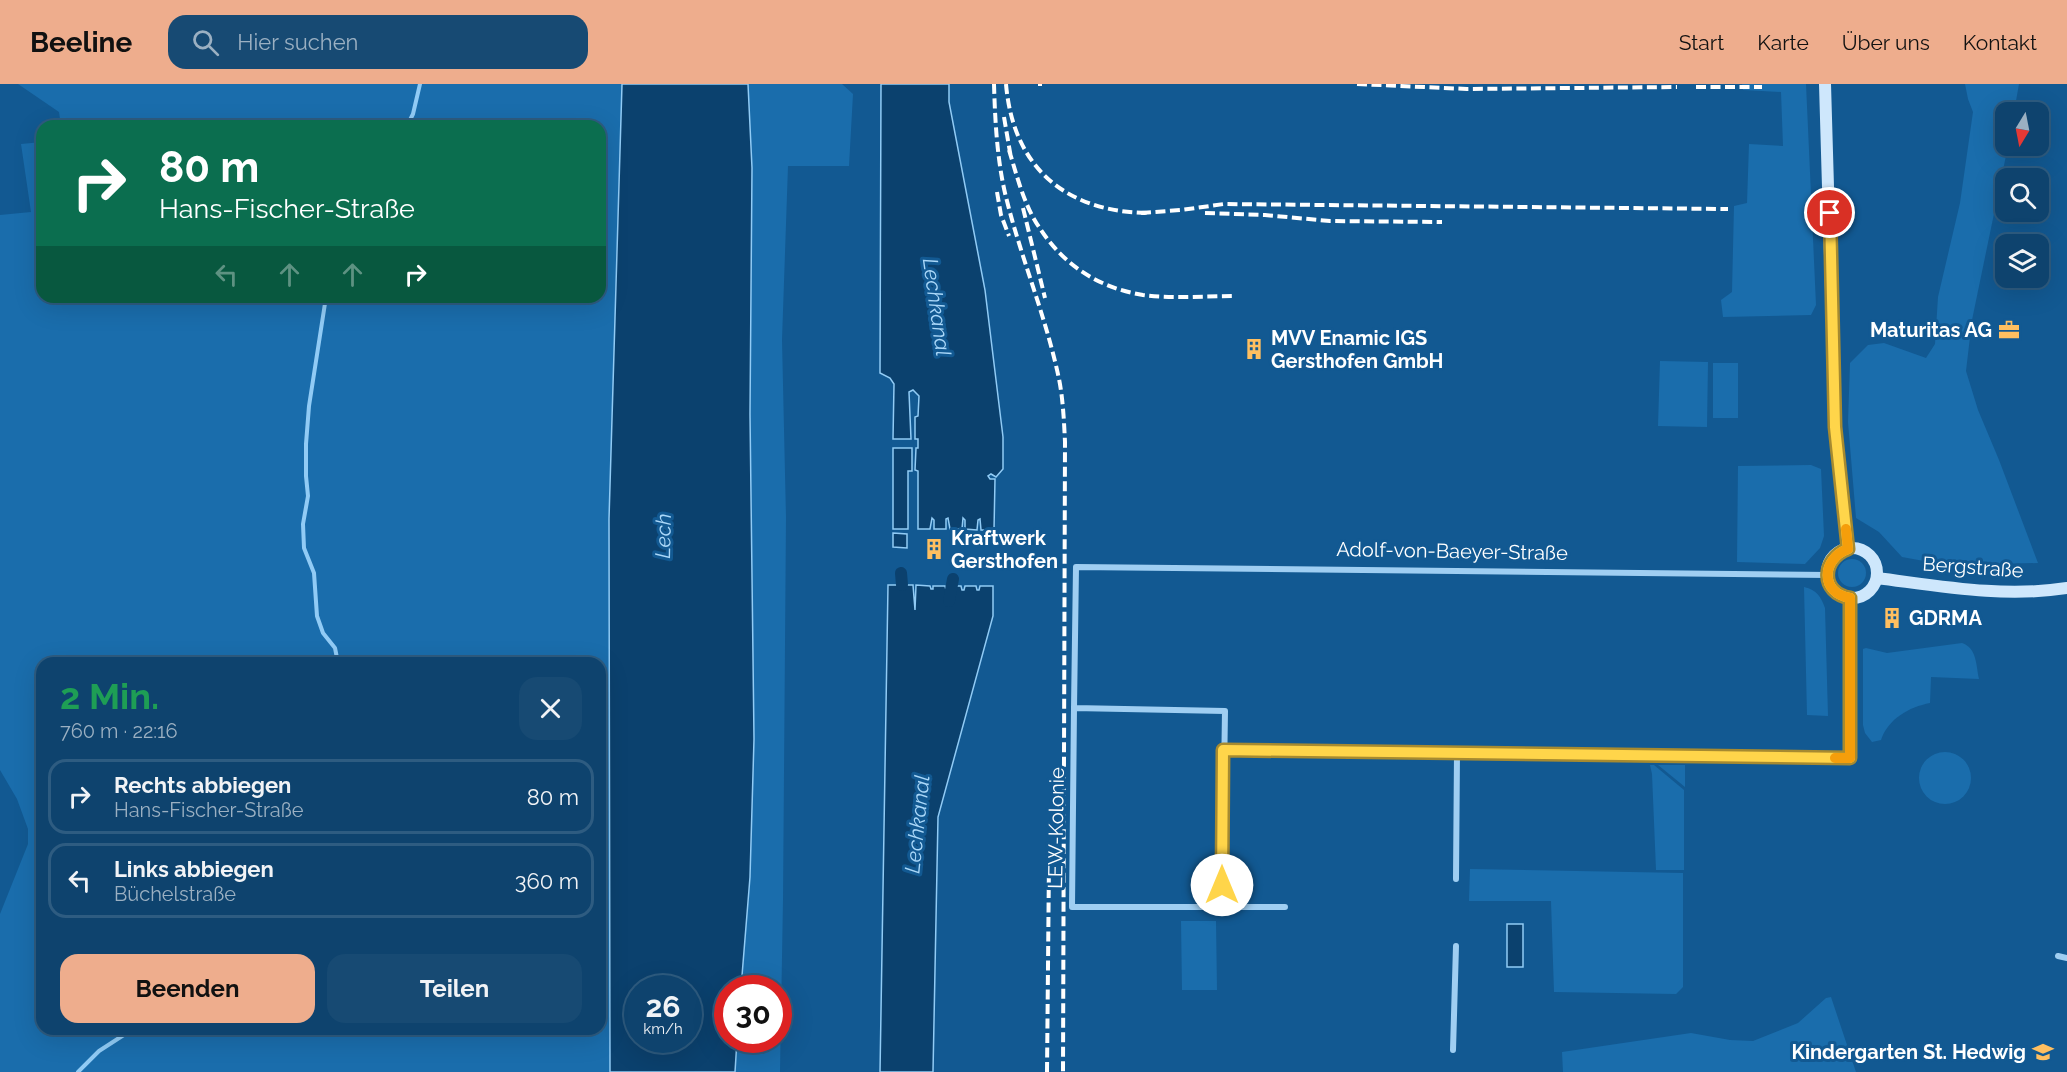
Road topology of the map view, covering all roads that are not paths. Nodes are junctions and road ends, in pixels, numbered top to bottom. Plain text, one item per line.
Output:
1 (1825, 84) edge
2 (1848, 549) junction
3 (1076, 567) joint
4 (1828, 575) junction
5 (1877, 578) junction
6 (2067, 588) edge
7 (1850, 598) junction
8 (1074, 708) junction
9 (1223, 750) junction
10 (1457, 753) junction
11 (1456, 879) dead end
12 (1222, 907) junction
13 (1285, 908) dead end
14 (1456, 945) dead end
15 (2058, 956) dead end
16 (2067, 957) edge
17 (1453, 1050) dead end

1 - 2 street
2 - 4 street
2 - 5 street
3 - 4 street, Adolf-von-Baeyer-Straße
3 - 8 street, LEW-Kolonie
4 - 7 street
5 - 6 street, Bergstraße
5 - 7 street
7 - 10 street
8 - 9 street
8 - 12 street, LEW-Kolonie
9 - 10 street
9 - 12 street
10 - 11 street
12 - 13 street, LEW-Kolonie
14 - 17 street
15 - 16 street

